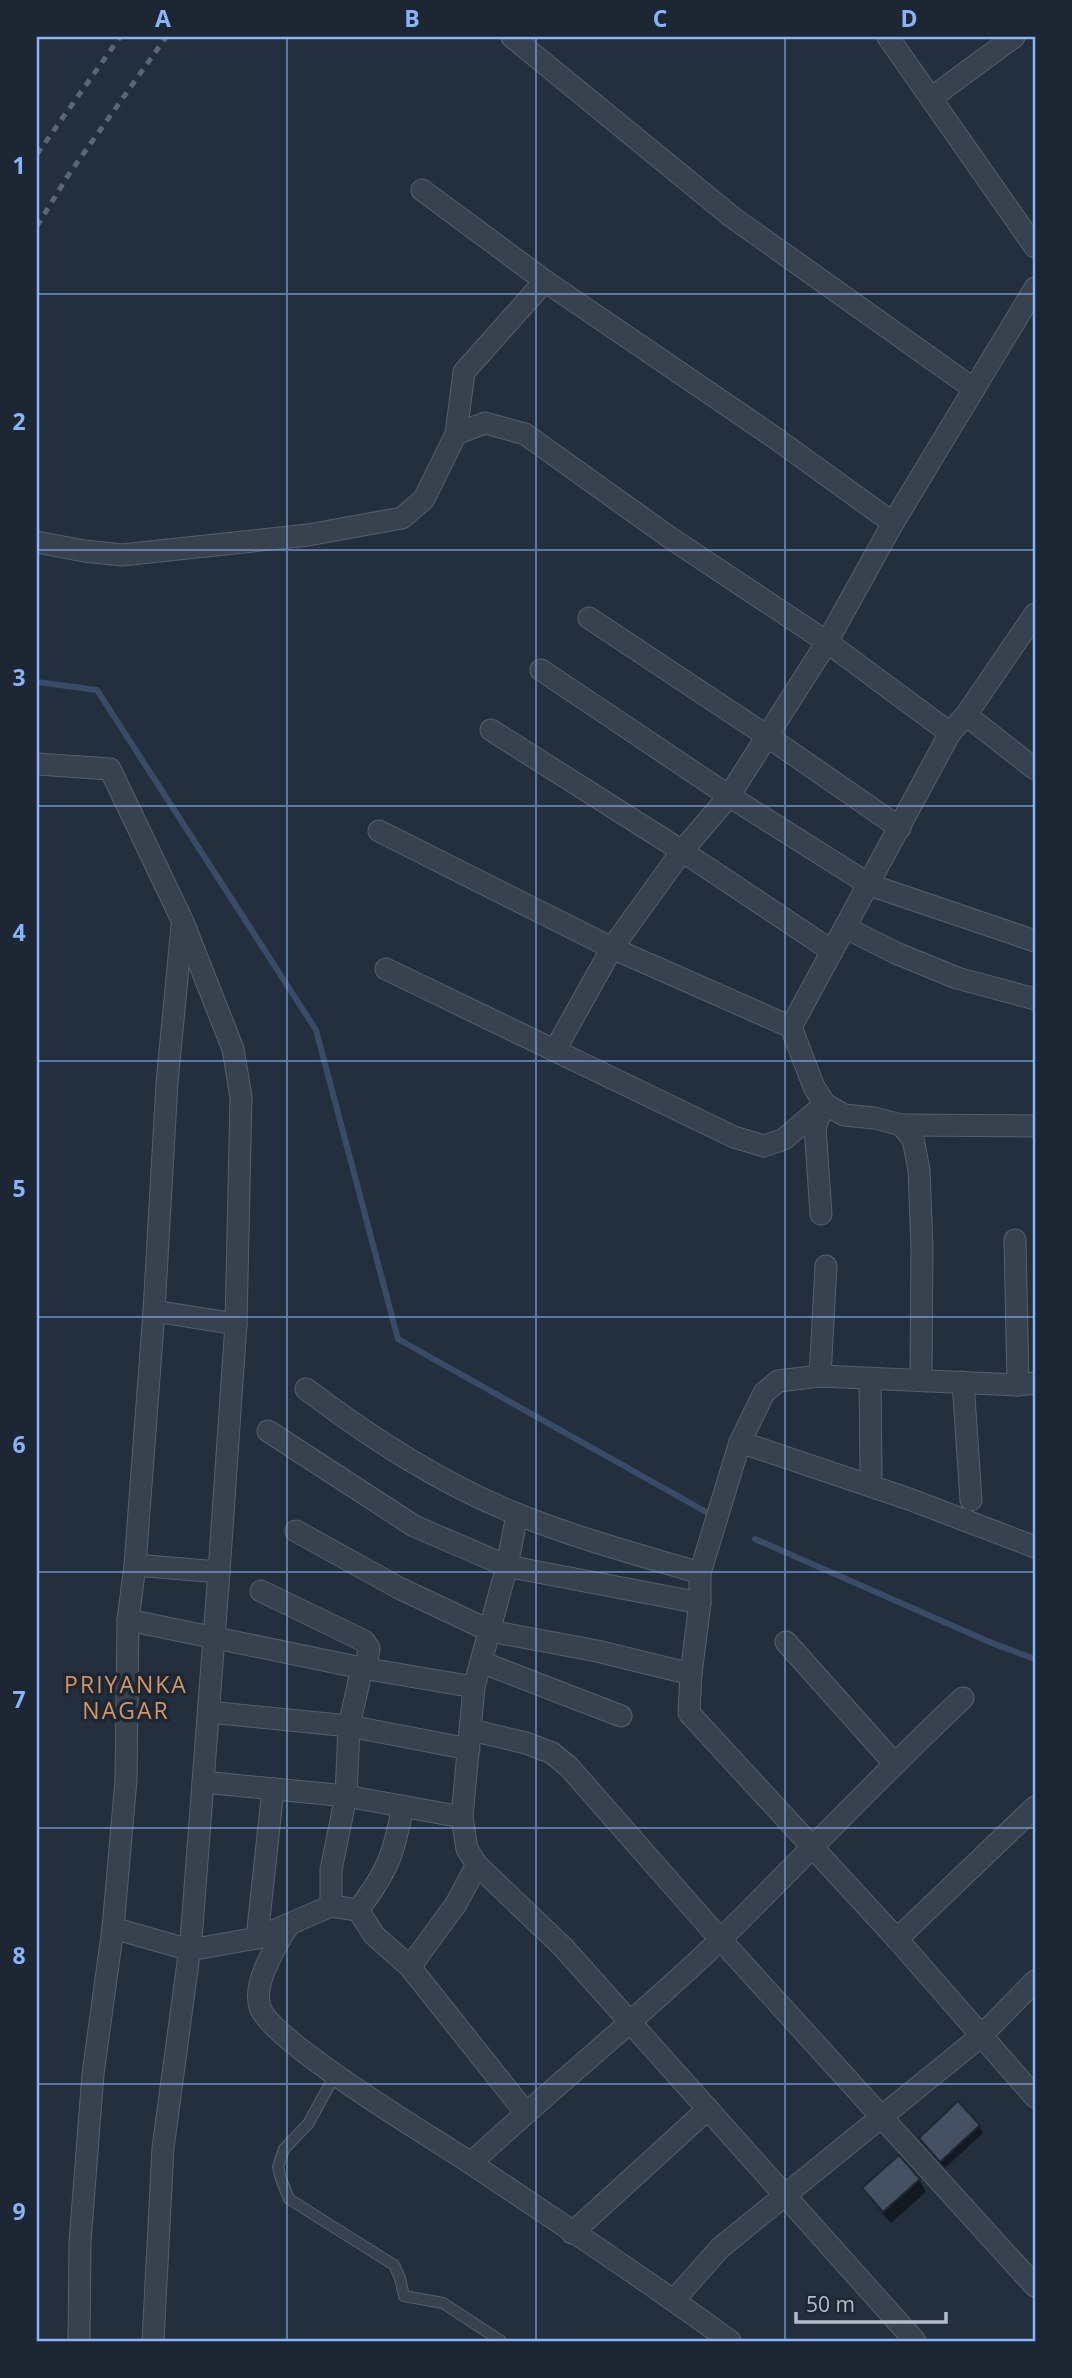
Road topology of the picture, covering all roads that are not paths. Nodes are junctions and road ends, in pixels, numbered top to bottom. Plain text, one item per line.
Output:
1 (512, 37) edge
2 (888, 37) edge
3 (1014, 37) edge
4 (931, 98) junction
5 (422, 190) dead end
6 (1035, 247) edge
7 (545, 281) junction
8 (1035, 288) edge
9 (974, 389) junction
10 (456, 434) junction
11 (893, 523) junction
12 (37, 542) edge
13 (1035, 614) edge
14 (589, 618) dead end
15 (827, 642) junction
16 (541, 670) dead end
17 (966, 715) junction
18 (491, 730) dead end
19 (950, 733) junction
20 (767, 736) junction
21 (37, 764) edge
22 (1035, 769) edge
23 (729, 796) junction
24 (900, 828) junction
25 (379, 831) dead end
26 (682, 851) junction
27 (870, 885) junction
28 (183, 922) junction
29 (846, 928) junction
30 (1035, 941) edge
31 (612, 948) junction
32 (832, 951) junction
33 (386, 969) dead end
34 (1035, 999) edge
35 (791, 1027) junction
36 (555, 1050) junction
37 (825, 1104) junction
38 (901, 1125) junction
39 (1035, 1126) edge
40 (821, 1214) dead end
41 (1015, 1240) dead end
42 (826, 1266) dead end
43 (154, 1311) junction
44 (236, 1324) junction
45 (820, 1376) junction
46 (870, 1379) junction
47 (921, 1380) junction
48 (963, 1382) junction
49 (1027, 1384) edge
50 (306, 1389) dead end
51 (268, 1431) dead end
52 (740, 1442) junction
53 (871, 1474) dead end
54 (971, 1500) dead end
55 (517, 1515) junction
56 (296, 1531) dead end
57 (1035, 1547) edge
58 (135, 1565) junction
59 (507, 1566) junction
60 (219, 1572) junction
61 (700, 1573) junction
62 (261, 1591) dead end
63 (700, 1602) junction
64 (128, 1620) junction
65 (490, 1631) junction
66 (213, 1636) junction
67 (786, 1642) dead end
68 (481, 1662) junction
69 (364, 1669) junction
70 (691, 1674) junction
71 (474, 1688) junction
72 (963, 1698) dead end
73 (209, 1712) junction
74 (621, 1716) dead end
75 (349, 1726) junction
76 (470, 1740) junction
77 (894, 1763) junction
78 (203, 1782) junction
79 (273, 1789) junction
80 (346, 1796) junction
81 (403, 1806) junction
82 (1035, 1807) edge
83 (462, 1817) junction
84 (813, 1846) junction
85 (477, 1865) junction
86 (331, 1906) junction
87 (358, 1910) junction
88 (289, 1924) junction
89 (113, 1928) junction
90 (257, 1938) junction
91 (720, 1939) junction
92 (897, 1939) junction
93 (190, 1950) junction
94 (410, 1967) junction
95 (1035, 1981) edge
96 (630, 2023) junction
97 (981, 2036) junction
98 (335, 2075) junction
99 (1035, 2097) edge
100 (708, 2109) junction
101 (526, 2112) junction
102 (881, 2117) junction
103 (471, 2163) junction
104 (784, 2195) junction
105 (572, 2233) junction
106 (1035, 2286) edge
107 (674, 2300) junction
108 (79, 2341) edge
109 (153, 2341) edge
110 (501, 2341) edge
111 (730, 2341) edge
112 (915, 2341) edge

1 - 9 street
2 - 4 street
3 - 4 street
4 - 6 street
5 - 7 street
7 - 10 street
7 - 11 street
8 - 9 street
9 - 11 street
10 - 12 street
10 - 15 street
11 - 15 street
13 - 17 street
14 - 20 street
15 - 19 street
15 - 20 street
16 - 23 street
17 - 19 street
17 - 22 street
18 - 26 street
19 - 24 street
20 - 23 street
20 - 24 street
21 - 28 street
23 - 26 street
23 - 27 street
24 - 27 street
25 - 31 street
26 - 31 street
26 - 32 street
27 - 29 street
27 - 30 street
28 - 43 street
28 - 44 street
29 - 32 street
29 - 34 street
31 - 35 street
31 - 36 street
32 - 35 street
33 - 36 street
35 - 37 street
36 - 37 street
37 - 38 street
37 - 40 street
38 - 39 street
38 - 47 street
41 - 49 street
42 - 45 street
43 - 44 street
43 - 58 street
44 - 60 street
45 - 46 street
45 - 52 street
46 - 47 street
46 - 53 street
47 - 48 street
48 - 49 street
48 - 54 street
50 - 55 street
51 - 59 street
52 - 57 street
52 - 61 street
55 - 59 street
55 - 61 street
56 - 65 street
58 - 60 street
58 - 64 street
59 - 63 street
59 - 65 street
60 - 66 street
61 - 63 street
62 - 69 street
63 - 70 street
64 - 66 street
64 - 89 street
65 - 68 street
65 - 70 street
66 - 69 street
66 - 73 street
67 - 77 street
68 - 71 street
68 - 74 street
69 - 71 street
69 - 75 street
70 - 84 street
71 - 76 street
72 - 77 street
73 - 75 street
73 - 78 street
75 - 76 street
75 - 80 street
76 - 83 street
76 - 91 street
77 - 84 street
78 - 79 street
78 - 93 street
79 - 80 street
79 - 90 street
80 - 81 street
80 - 86 street
81 - 83 street
81 - 87 street
82 - 92 street
83 - 85 street
84 - 91 street
84 - 92 street
85 - 94 street
85 - 96 street
86 - 87 street
86 - 88 street
87 - 94 street
88 - 90 street
88 - 98 street
89 - 93 street
89 - 108 street
90 - 93 street
91 - 96 street
91 - 102 street
92 - 97 street
93 - 109 street
94 - 101 street
95 - 97 street
96 - 100 street
96 - 101 street
97 - 99 street
97 - 102 street
98 - 103 street
98 - 110 lane
100 - 104 street
100 - 105 street
101 - 103 street
102 - 104 street
102 - 106 street
103 - 105 street
104 - 107 street
104 - 112 street
105 - 107 street
107 - 111 street

